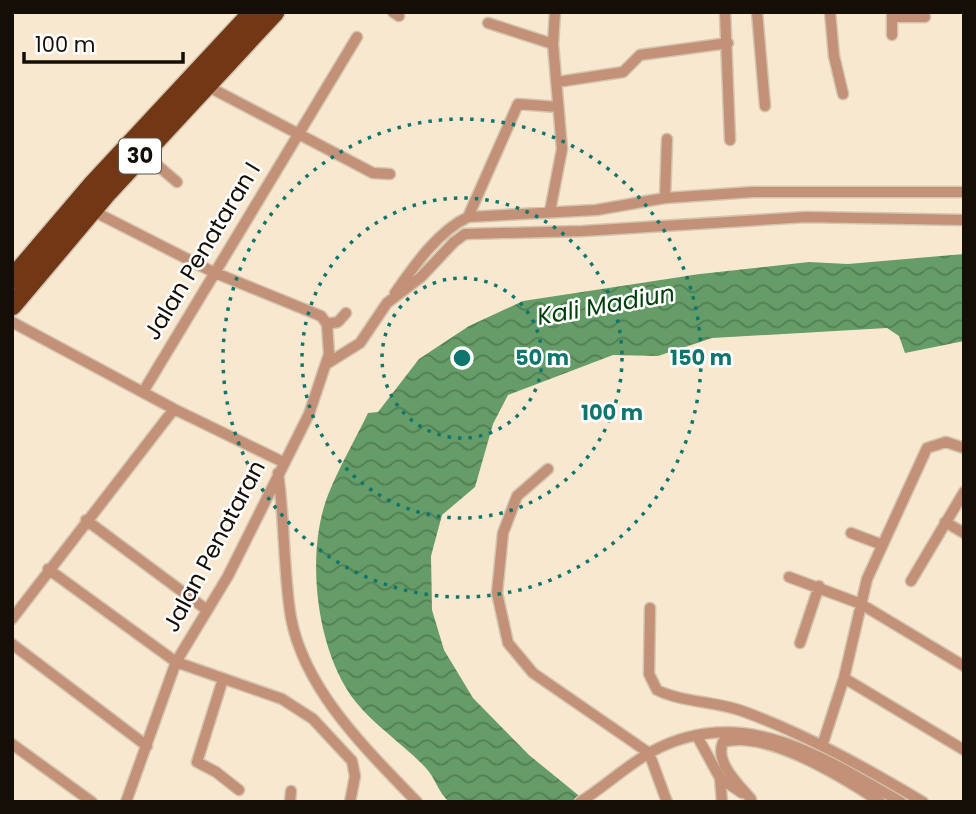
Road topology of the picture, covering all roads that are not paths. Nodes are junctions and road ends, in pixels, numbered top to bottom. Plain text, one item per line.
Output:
1 (253, 12) edge
2 (275, 12) edge
3 (555, 12) edge
4 (725, 12) edge
5 (757, 12) edge
6 (830, 12) edge
7 (892, 15) edge
8 (925, 17) dead end
9 (488, 23) dead end
10 (892, 35) dead end
11 (357, 37) dead end
12 (727, 43) junction
13 (553, 44) junction
14 (557, 82) junction
15 (207, 86) junction
16 (844, 94) dead end
17 (765, 106) dead end
18 (558, 107) junction
19 (297, 132) junction
20 (667, 139) dead end
21 (730, 140) dead end
22 (143, 153) junction
23 (390, 174) dead end
24 (177, 182) dead end
25 (964, 192) edge
26 (665, 198) junction
27 (93, 211) junction
28 (550, 211) junction
29 (468, 217) junction
30 (964, 220) edge
31 (213, 272) junction
32 (12, 279) edge
33 (387, 303) junction
34 (12, 306) edge
35 (346, 313) dead end
36 (12, 322) edge
37 (327, 324) junction
38 (336, 359) junction
39 (143, 392) junction
40 (174, 410) junction
41 (964, 448) edge
42 (283, 462) junction
43 (548, 469) dead end
44 (278, 473) junction
45 (964, 492) edge
46 (86, 520) junction
47 (945, 522) junction
48 (851, 533) dead end
49 (964, 533) edge
50 (880, 544) junction
51 (48, 569) junction
52 (789, 577) dead end
53 (911, 581) dead end
54 (819, 586) junction
55 (861, 604) junction
56 (650, 607) dead end
57 (207, 610) junction
58 (12, 620) edge
59 (800, 643) dead end
60 (12, 644) edge
61 (176, 662) junction
62 (964, 666) edge
63 (844, 678) junction
64 (223, 679) junction
65 (697, 736) junction
66 (12, 744) edge
67 (147, 746) junction
68 (822, 746) junction
69 (964, 750) edge
70 (649, 753) junction
71 (720, 778) junction
72 (239, 790) dead end
73 (753, 800) edge
74 (92, 802) edge
75 (126, 802) edge
76 (350, 802) edge
77 (416, 802) edge
78 (580, 802) edge
79 (667, 802) edge
80 (722, 802) edge
81 (880, 802) edge
82 (901, 802) edge
83 (923, 802) edge

1 - 32 highway, 30
2 - 15 highway, 30
3 - 13 street
4 - 12 street
5 - 17 street
6 - 16 street
7 - 8 street
7 - 10 street
9 - 13 street
11 - 19 street, Jalan Penataran I
12 - 14 street
12 - 21 street
13 - 14 street
14 - 18 street
15 - 19 street
15 - 22 highway, 30
18 - 28 street
18 - 29 street
19 - 23 street
19 - 31 street, Jalan Penataran I
20 - 26 street
22 - 24 street
22 - 27 highway, 30
25 - 26 street
26 - 28 street
27 - 31 street
27 - 34 highway, 30
28 - 29 street
29 - 33 street
30 - 33 street
31 - 37 street
31 - 39 street, Jalan Penataran I
33 - 38 street
35 - 37 street
36 - 39 street, Jalan Penataran
37 - 38 street
38 - 42 street
39 - 40 street, Jalan Penataran
40 - 42 street, Jalan Penataran
40 - 46 street
41 - 50 street
42 - 44 street, Jalan Penataran
43 - 70 street
44 - 57 street, Jalan Penataran
44 - 77 street
45 - 47 street
46 - 51 street
46 - 57 street
47 - 49 street
47 - 53 street
48 - 50 street
50 - 55 street
51 - 58 street
51 - 61 street
52 - 54 street
54 - 55 street
54 - 59 street
55 - 62 street
55 - 63 street
56 - 68 street
57 - 61 street, Jalan Penataran
60 - 67 street
61 - 64 street, Jalan Penataran
61 - 67 street
63 - 68 street
63 - 69 street
64 - 72 street
64 - 76 street, Jalan Penataran
65 - 70 street
65 - 71 street
65 - 82 street
66 - 74 street
67 - 75 street
68 - 83 street
70 - 78 street
70 - 79 street
71 - 73 street
71 - 80 street
73 - 81 street

